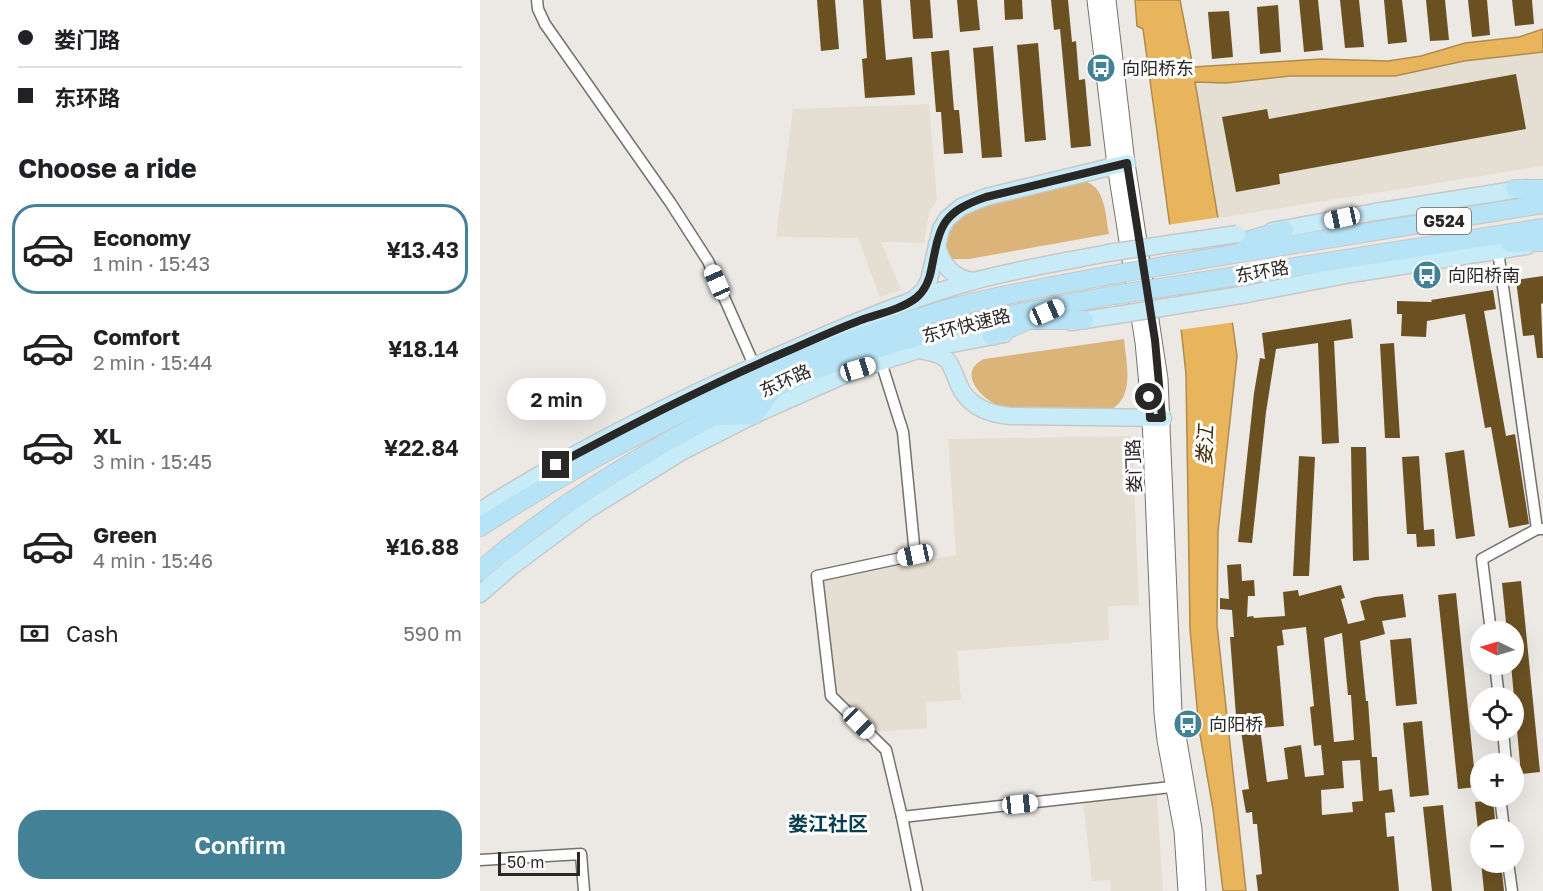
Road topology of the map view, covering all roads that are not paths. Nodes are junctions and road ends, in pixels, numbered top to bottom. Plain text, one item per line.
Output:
1 (537, 0) edge
2 (1095, 0) edge
3 (1108, 0) edge
4 (1121, 164) junction
5 (1543, 188) edge
6 (1515, 189) joint
7 (1543, 204) edge
8 (1543, 228) edge
9 (1284, 230) joint
10 (937, 241) junction
11 (1239, 243) junction
12 (1543, 243) edge
13 (1433, 246) junction
14 (1498, 251) junction
15 (973, 281) junction
16 (909, 303) junction
17 (1065, 304) junction
18 (1030, 320) junction
19 (1084, 320) junction
20 (989, 327) junction
21 (915, 351) junction
22 (881, 362) junction
23 (754, 365) junction
24 (957, 376) junction
25 (776, 386) junction
26 (712, 407) junction
27 (754, 415) junction
28 (1156, 418) junction
29 (480, 511) edge
30 (480, 527) edge
31 (1540, 529) edge
32 (480, 571) edge
33 (480, 594) edge
34 (1490, 621) edge
35 (1180, 786) junction
36 (902, 818) junction
37 (480, 860) edge
38 (1190, 860) junction
39 (1510, 873) edge
40 (584, 891) edge
41 (917, 891) edge
42 (1186, 891) edge
43 (1198, 891) edge
44 (1512, 891) edge

1 - 23 street
2 - 4 main road, 娄门路
3 - 4 main road, 娄门路
4 - 10 main road
4 - 28 main road, 娄门路
5 - 6 highway
6 - 9 main road, 东环路
7 - 11 highway, 东环快速路 / G524
8 - 13 highway, 东环快速路 / G524
9 - 11 highway
10 - 15 main road
10 - 16 main road
11 - 15 main road, 东环路, bridge
11 - 26 highway, 东环快速路 / G524, bridge
12 - 13 highway
12 - 14 main road, 东环路
13 - 17 highway, 东环快速路 / G524, bridge
14 - 19 main road, 东环路, bridge
14 - 31 street
15 - 16 main road, 东环路
16 - 23 main road, 东环路
17 - 18 highway
17 - 20 highway, 东环快速路 / G524
18 - 19 highway
18 - 20 highway
19 - 20 main road, 东环路
20 - 21 main road, 东环路
20 - 24 main road
20 - 25 highway, 东环快速路 / G524
21 - 22 main road, 东环路
21 - 24 main road
22 - 27 main road, 东环路
22 - 36 street
23 - 29 main road, 东环路
24 - 28 main road
25 - 26 highway, 东环快速路 / G524
25 - 27 highway
26 - 27 highway
26 - 30 highway, 东环快速路 / G524
26 - 32 highway, 东环快速路 / G524
27 - 33 main road, 东环路
28 - 35 main road, 娄门路
31 - 34 street
35 - 36 street
35 - 38 main road, 娄门路
36 - 41 street
37 - 40 street
38 - 42 main road
38 - 43 main road
39 - 44 street

